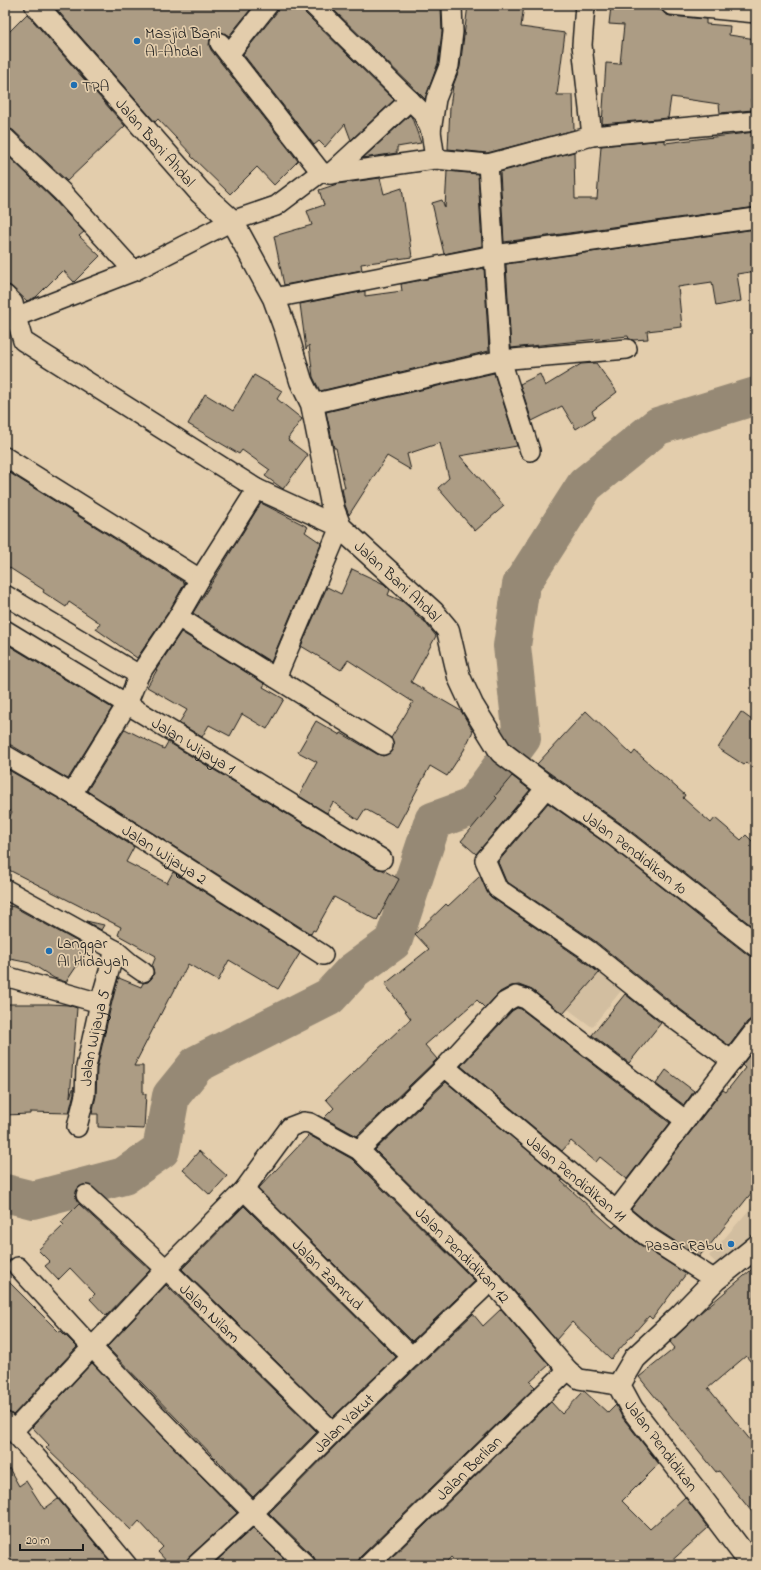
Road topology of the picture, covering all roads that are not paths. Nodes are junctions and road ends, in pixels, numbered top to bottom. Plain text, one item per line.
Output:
1 (36, 5) edge
2 (268, 5) edge
3 (314, 5) edge
4 (452, 5) edge
5 (585, 5) edge
6 (671, 5) edge
7 (756, 13) edge
8 (410, 100) junction
9 (756, 121) edge
10 (431, 131) junction
11 (592, 136) junction
12 (5, 138) edge
13 (434, 159) junction
14 (488, 164) junction
15 (325, 173) junction
16 (756, 218) edge
17 (232, 221) junction
18 (494, 255) junction
19 (134, 271) junction
20 (5, 295) edge
21 (274, 298) junction
22 (10, 319) edge
23 (627, 349) dead end
24 (501, 360) junction
25 (312, 404) junction
26 (530, 451) dead end
27 (5, 457) edge
28 (257, 489) junction
29 (340, 527) junction
30 (200, 579) junction
31 (5, 595) edge
32 (178, 617) junction
33 (5, 630) edge
34 (138, 675) junction
35 (276, 678) junction
36 (127, 704) junction
37 (383, 745) dead end
38 (5, 755) edge
39 (507, 756) joint
40 (547, 787) junction
41 (72, 794) junction
42 (382, 859) dead end
43 (5, 889) edge
44 (756, 945) edge
45 (115, 950) junction
46 (323, 955) dead end
47 (143, 972) dead end
48 (5, 976) edge
49 (100, 1003) junction
50 (756, 1029) edge
51 (732, 1061) junction
52 (445, 1067) junction
53 (685, 1120) junction
54 (77, 1127) dead end
55 (359, 1150) junction
56 (244, 1190) junction
57 (86, 1195) dead end
58 (616, 1211) junction
59 (756, 1246) edge
60 (18, 1267) dead end
61 (166, 1269) junction
62 (715, 1280) junction
63 (491, 1281) junction
64 (91, 1348) junction
65 (412, 1357) junction
66 (568, 1370) junction
67 (619, 1385) junction
68 (9, 1426) edge
69 (333, 1432) junction
70 (253, 1513) junction
71 (127, 1565) edge
72 (196, 1565) edge
73 (306, 1565) edge
74 (368, 1565) edge
75 (752, 1565) edge

1 - 17 street, Jalan Bani Ahdal
2 - 15 street
3 - 8 street
4 - 10 street
5 - 11 street
6 - 7 street
8 - 10 street
8 - 15 street
9 - 11 street
10 - 13 street
11 - 14 street
12 - 19 street
13 - 14 street
13 - 15 street
14 - 18 street
15 - 17 street
16 - 18 street
17 - 19 street
17 - 21 street, Jalan Bani Ahdal
18 - 21 street
18 - 24 street
19 - 22 street
20 - 22 street
21 - 25 street, Jalan Bani Ahdal
22 - 28 street
23 - 24 street
24 - 25 street
24 - 26 street
25 - 29 street, Jalan Bani Ahdal
27 - 30 street
28 - 29 street
28 - 30 street
29 - 35 street
29 - 39 street, Jalan Bani Ahdal
30 - 32 street
31 - 34 street
32 - 34 street
32 - 35 street
33 - 36 street, Jalan Wijaya 1
34 - 36 street
35 - 37 street
36 - 41 street
36 - 42 street, Jalan Wijaya 1
38 - 41 street, Jalan Wijaya 2
39 - 40 street, Jalan Pendidikan 10
40 - 44 street, Jalan Pendidikan 10
40 - 51 street
41 - 46 street, Jalan Wijaya 2
43 - 45 street
45 - 47 street
45 - 49 street, Jalan Wijaya 5
48 - 49 street
49 - 54 street, Jalan Wijaya 5
50 - 51 street
51 - 53 street
52 - 53 street
52 - 55 street
52 - 58 street, Jalan Pendidikan 11
53 - 58 street
55 - 56 street, Jalan Pendidikan 12
55 - 63 street, Jalan Pendidikan 12
56 - 61 street
56 - 65 street, Jalan Zamrud
57 - 61 street, Jalan Nilam
58 - 62 street, Jalan Pendidikan 11
59 - 62 street, Jalan Pendidikan
60 - 64 street
61 - 64 street
61 - 69 street, Jalan Nilam
62 - 67 street, Jalan Pendidikan
63 - 65 street, Jalan Yakut
63 - 66 street, Jalan Pendidikan 12
64 - 68 street
64 - 70 street
65 - 69 street, Jalan Yakut
66 - 67 street, Jalan Pendidikan 12
66 - 74 street, Jalan Berlian
67 - 75 street, Jalan Pendidikan
68 - 71 street
69 - 70 street, Jalan Yakut
70 - 72 street, Jalan Yakut
70 - 73 street

